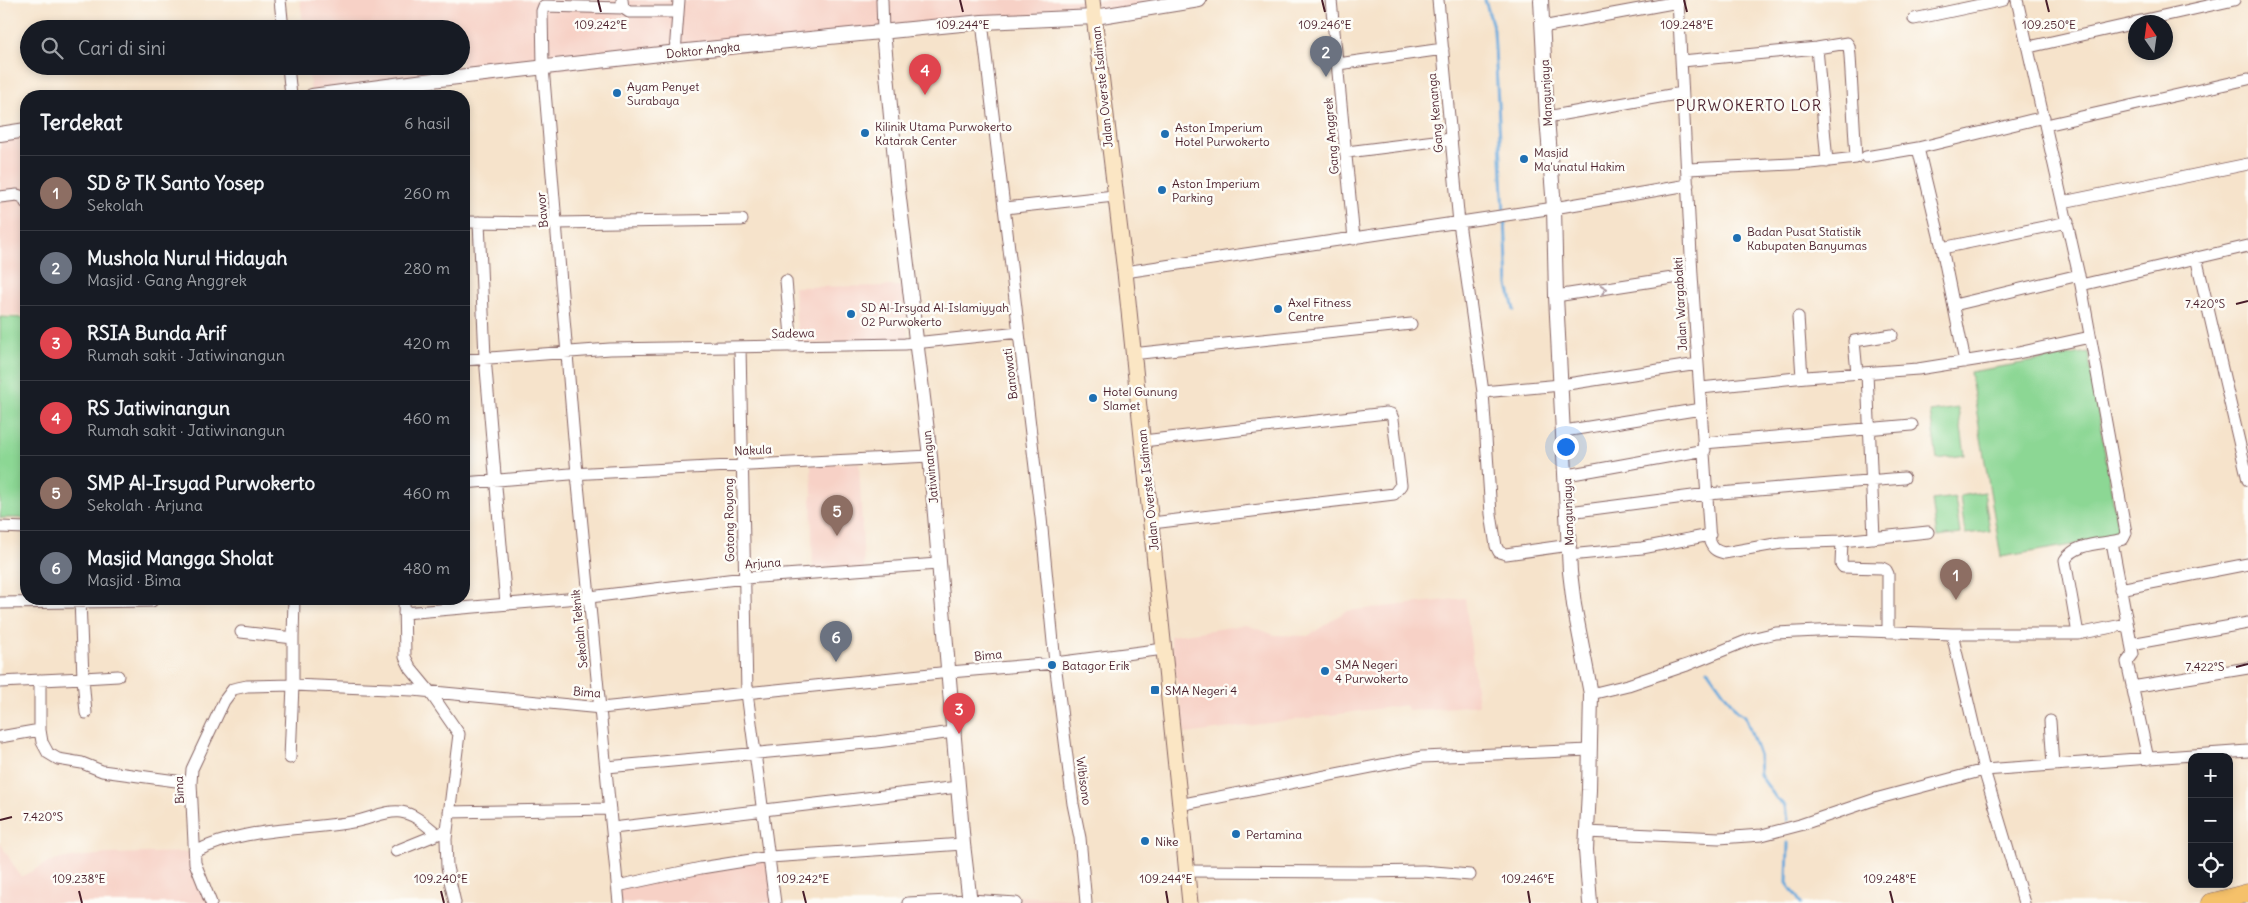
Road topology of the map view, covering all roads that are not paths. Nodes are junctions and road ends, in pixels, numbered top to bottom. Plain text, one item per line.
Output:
1 (280, 0) edge
2 (679, 0) edge
3 (882, 0) edge
4 (1092, 0) edge
5 (1199, 0) edge
6 (1331, 0) edge
7 (1438, 0) edge
8 (1541, 0) edge
9 (2004, 0) edge
10 (2017, 0) edge
11 (2234, 0) edge
12 (1678, 1) edge
13 (623, 4) edge
14 (678, 12) junction
15 (2167, 15) edge
16 (1095, 17) junction
17 (1914, 18) dead end
18 (282, 20) edge
19 (982, 22) junction
20 (2128, 24) edge
21 (1542, 27) junction
22 (883, 32) junction
23 (2028, 47) junction
24 (1817, 48) junction
25 (1443, 49) junction
26 (675, 53) junction
27 (1682, 61) junction
28 (1338, 64) junction
29 (543, 67) junction
30 (289, 75) edge
31 (2248, 79) edge
32 (290, 90) edge
33 (393, 90) edge
34 (1682, 93) junction
35 (1547, 117) junction
36 (2045, 121) junction
37 (20, 131) edge
38 (0, 134) edge
39 (1451, 139) junction
40 (1918, 148) junction
41 (1346, 152) junction
42 (1866, 157) dead end
43 (1827, 162) junction
44 (2248, 164) edge
45 (1688, 169) junction
46 (1688, 185) junction
47 (0, 196) edge
48 (20, 196) edge
49 (1114, 196) junction
50 (2063, 202) junction
51 (1005, 208) junction
52 (1554, 208) junction
53 (742, 220) dead end
54 (470, 222) edge
55 (479, 222) junction
56 (2068, 222) junction
57 (1460, 223) junction
58 (557, 224) junction
59 (1354, 239) junction
60 (2248, 246) edge
61 (1942, 248) junction
62 (2196, 258) junction
63 (1125, 272) junction
64 (1692, 275) junction
65 (2080, 280) junction
66 (786, 281) dead end
67 (1556, 296) junction
68 (1954, 305) junction
69 (1798, 318) dead end
70 (1411, 324) dead end
71 (1019, 332) junction
72 (1892, 335) dead end
73 (2090, 337) junction
74 (916, 344) junction
75 (740, 347) junction
76 (792, 347) junction
77 (567, 352) junction
78 (1132, 354) junction
79 (485, 357) junction
80 (470, 359) edge
81 (1965, 362) junction
82 (1698, 364) junction
83 (1862, 373) junction
84 (1802, 377) junction
85 (1561, 385) junction
86 (1701, 388) junction
87 (1483, 392) junction
88 (1701, 409) junction
89 (1912, 425) dead end
90 (1869, 429) junction
91 (1564, 431) junction
92 (1143, 441) junction
93 (1705, 446) junction
94 (930, 456) junction
95 (742, 465) junction
96 (577, 474) junction
97 (1567, 474) junction
98 (1904, 478) dead end
99 (496, 480) junction
100 (2248, 480) edge
101 (1871, 481) junction
102 (470, 482) edge
103 (1708, 494) junction
104 (1568, 512) junction
105 (1152, 523) junction
106 (0, 527) edge
107 (20, 528) edge
108 (1928, 532) dead end
109 (1710, 535) junction
110 (1874, 538) junction
111 (1842, 541) junction
112 (2112, 542) junction
113 (1569, 550) junction
114 (938, 564) junction
115 (2248, 564) edge
116 (744, 578) junction
117 (2120, 589) junction
118 (590, 597) junction
119 (20, 602) edge
120 (0, 603) edge
121 (506, 604) junction
122 (80, 605) edge
123 (294, 605) edge
124 (404, 605) edge
125 (404, 613) junction
126 (2248, 623) edge
127 (2127, 624) junction
128 (241, 632) dead end
129 (1888, 632) junction
130 (1952, 634) junction
131 (2078, 634) junction
132 (293, 638) junction
133 (2131, 644) junction
134 (1164, 649) junction
135 (1055, 664) junction
136 (2248, 668) edge
137 (950, 672) junction
138 (118, 676) dead end
139 (83, 678) junction
140 (40, 680) junction
141 (0, 682) edge
142 (294, 685) junction
143 (2132, 687) junction
144 (430, 692) junction
145 (747, 693) junction
146 (1591, 694) junction
147 (601, 708) junction
148 (86, 714) dead end
149 (2050, 721) dead end
150 (40, 730) junction
151 (953, 732) junction
152 (0, 738) edge
153 (1590, 750) junction
154 (2248, 751) edge
155 (755, 754) junction
156 (290, 758) dead end
157 (2148, 759) junction
158 (2053, 765) junction
159 (606, 767) junction
160 (1984, 770) junction
161 (191, 783) junction
162 (958, 787) junction
163 (1180, 805) junction
164 (610, 809) junction
165 (763, 811) junction
166 (449, 812) junction
167 (613, 828) junction
168 (442, 832) junction
169 (1586, 832) junction
170 (963, 844) junction
171 (396, 851) dead end
172 (195, 852) junction
173 (770, 858) junction
174 (1187, 871) junction
175 (1470, 875) dead end
176 (617, 886) junction
177 (2248, 893) edge
178 (970, 901) edge
179 (211, 903) edge
180 (455, 903) edge
181 (619, 903) edge
182 (775, 903) edge
183 (908, 903) edge
184 (1016, 903) edge
185 (1086, 903) edge
186 (1190, 903) edge
187 (1590, 903) edge
188 (2024, 903) edge
189 (2212, 903) edge

1 - 18 street
2 - 14 street
3 - 22 street
4 - 16 main road, Jalan Overste Isdiman
5 - 16 street, Doktor Angka
6 - 28 street, Gang Anggrek
7 - 25 street, Gang Kenanga
8 - 21 street, Mangunjaya
9 - 17 street
10 - 23 street
11 - 15 street
12 - 21 street
12 - 27 street, Jalan Wargabakti
13 - 14 street
13 - 29 street, Bawor
14 - 26 street
16 - 19 street, Doktor Angka
16 - 49 main road, Jalan Overste Isdiman
19 - 22 street, Doktor Angka
19 - 51 street, Banowati
20 - 23 street
21 - 35 street, Mangunjaya
22 - 26 street, Doktor Angka
22 - 74 street, Jatiwinangun
23 - 36 street
24 - 27 street
24 - 43 street
24 - 43 street
25 - 28 street
25 - 39 street, Gang Kenanga
26 - 29 street, Doktor Angka
27 - 34 street, Jalan Wargabakti
28 - 41 street, Gang Anggrek
29 - 33 street, Doktor Angka
29 - 58 street, Bawor
30 - 32 street
31 - 36 street
34 - 35 street
34 - 45 street, Jalan Wargabakti
35 - 52 street, Mangunjaya
36 - 40 street
36 - 50 street
37 - 38 street
39 - 41 street
39 - 57 street, Gang Kenanga
40 - 42 street
40 - 61 street
41 - 59 street, Gang Anggrek
43 - 45 street
44 - 50 street
45 - 46 street, Jalan Wargabakti
46 - 52 street
46 - 64 street, Jalan Wargabakti
47 - 48 street
49 - 51 street
49 - 63 main road, Jalan Overste Isdiman
50 - 56 street
51 - 71 street, Banowati
52 - 57 street
52 - 67 street, Mangunjaya
53 - 58 street
54 - 55 street
55 - 58 street
55 - 79 street
56 - 61 street
56 - 65 street
57 - 59 street
57 - 87 street, Gang Kenanga
58 - 77 street, Bawor
59 - 63 street
60 - 62 street
61 - 68 street
62 - 65 street
62 - 100 street
63 - 78 main road, Jalan Overste Isdiman
67 -> 64 street
64 - 82 street, Jalan Wargabakti
65 - 68 street
65 - 73 street
66 - 76 street
67 - 85 street, Mangunjaya
68 - 81 street
69 - 84 street
70 - 78 street
71 - 74 street, Sadewa
71 - 135 street, Banowati
72 - 83 street
73 - 81 street
73 - 112 street
74 - 76 street, Sadewa
74 - 94 street, Jatiwinangun
75 - 76 street, Sadewa
75 - 77 street, Sadewa
75 - 95 street, Gotong Royong
77 - 79 street, Sadewa
77 - 96 street, Sekolah Teknik
78 - 92 main road, Jalan Overste Isdiman
79 - 80 street, Sadewa
79 - 99 street
81 - 83 street
82 - 85 street
82 - 86 street, Jalan Wargabakti
83 - 84 street
83 - 90 street
84 - 86 street
85 - 87 street
85 - 91 street, Mangunjaya
86 - 88 street, Jalan Wargabakti
87 - 113 street, Gang Kenanga
88 - 91 street
88 - 93 street, Jalan Wargabakti
89 - 90 street
90 - 93 street
90 - 101 street
91 - 97 street, Mangunjaya
92 - 105 main road, Jalan Overste Isdiman
92 - 105 street
93 - 97 street
93 - 103 street, Jalan Wargabakti
94 - 95 street, Nakula
94 - 114 street, Jatiwinangun
95 - 96 street, Nakula
95 - 116 street, Gotong Royong
96 - 99 street, Nakula
96 - 118 street, Sekolah Teknik
97 - 104 street, Mangunjaya
98 - 101 street
99 - 102 street, Nakula
99 - 121 street
101 - 103 street
101 - 110 street
103 - 104 street
103 - 109 street, Jalan Wargabakti
104 - 113 street, Mangunjaya
105 - 134 main road, Jalan Overste Isdiman
106 - 107 street
108 - 110 street
109 - 111 street
109 - 113 street
110 - 111 street
111 - 129 street
112 - 117 street
112 - 131 street
113 - 146 street, Mangunjaya
114 - 116 street, Arjuna
114 - 137 street, Jatiwinangun
115 - 117 street
116 - 118 street, Arjuna
116 - 145 street, Gotong Royong
117 - 127 street
118 - 121 street, Arjuna
118 - 147 street, Sekolah Teknik
119 - 120 street
121 - 125 street, Arjuna
122 - 139 street
123 - 132 street
124 - 125 street
125 - 144 street
126 - 133 street
127 - 131 street
127 - 133 street
128 - 132 street
129 - 130 street
129 - 146 street
130 - 131 street
130 - 160 street
132 - 142 street
133 - 143 street
134 - 135 street, Bima
134 - 163 main road, Jalan Overste Isdiman
135 - 137 street, Bima
135 - 185 street, Wibisono
136 - 143 street
137 - 145 street, Bima
137 - 151 street, Jatiwinangun
138 - 139 street
139 - 140 street
139 - 148 street
140 - 141 street
140 - 150 street
142 - 144 street, Bima
142 - 156 street
142 - 161 street, Bima
143 - 157 street
144 - 147 street, Bima
144 - 166 street
145 - 147 street, Bima
145 - 155 street, Gotong Royong
146 - 153 street, Mangunjaya
147 - 159 street, Sekolah Teknik
149 - 158 street
150 - 152 street
150 - 161 street
151 - 155 street
151 - 162 street, Jatiwinangun
153 - 163 street
153 - 169 street, Mangunjaya
154 - 157 street
155 - 159 street
155 - 165 street, Gotong Royong
157 - 158 street
158 - 160 street
159 - 164 street, Sekolah Teknik
160 - 169 street
160 - 188 street
161 - 172 street, Bima
162 - 165 street
162 - 170 street, Jatiwinangun
163 - 174 main road, Jalan Overste Isdiman
164 - 166 street
164 - 167 street, Sekolah Teknik
165 - 167 street
165 - 173 street, Gotong Royong
166 - 168 street
167 - 176 street, Sekolah Teknik
168 - 171 street
168 - 172 street
168 - 180 street
169 - 187 street, Mangunjaya
170 - 173 street
170 - 178 street, Jatiwinangun
172 - 179 street, Bima
173 - 176 street
173 - 182 street, Gotong Royong
174 - 175 street
174 - 186 main road, Jalan Overste Isdiman
176 - 181 street, Sekolah Teknik
177 - 189 main road
178 - 183 street
178 - 184 street

